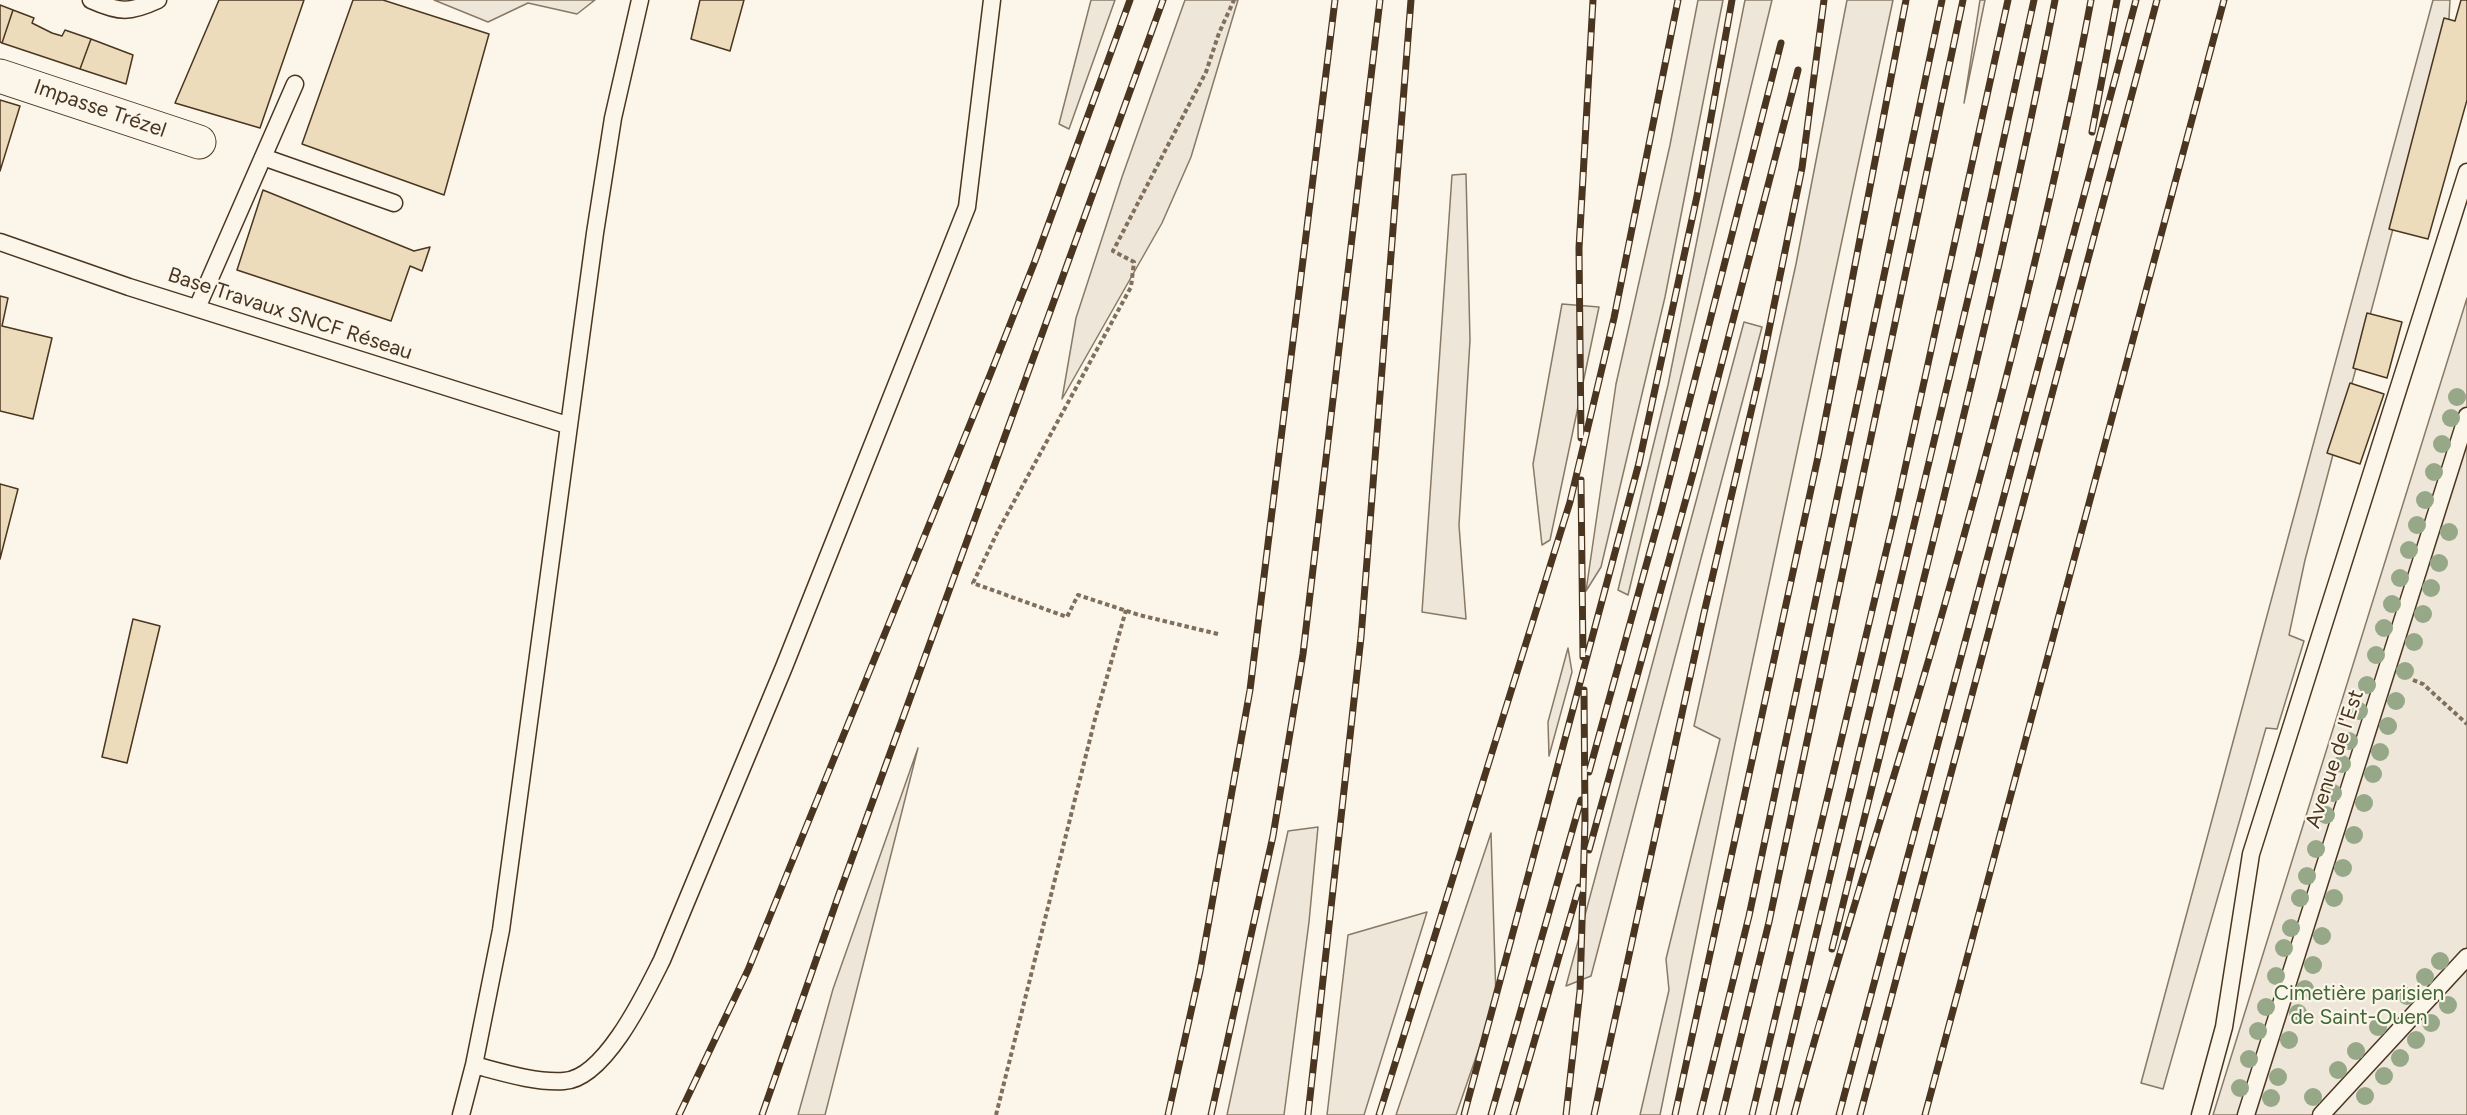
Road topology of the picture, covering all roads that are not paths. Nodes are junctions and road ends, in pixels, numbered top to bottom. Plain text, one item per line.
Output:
1 (91, 0) edge
2 (158, 0) edge
3 (640, 0) edge
4 (992, 0) edge
5 (0, 76) edge
6 (295, 84) dead end
7 (199, 142) dead end
8 (263, 157) junction
9 (2467, 172) edge
10 (394, 203) dead end
11 (0, 242) edge
12 (197, 308) junction
13 (2467, 416) edge
14 (567, 425) junction
15 (2467, 957) edge
16 (474, 1065) junction
17 (461, 1115) edge
18 (2200, 1115) edge
19 (2246, 1115) edge
20 (2322, 1115) edge

1 - 2 lane
3 - 14 lane
4 - 16 lane
5 - 7 street, Impasse Trézel
6 - 8 lane
8 - 10 lane
8 - 12 lane
9 - 18 lane
11 - 12 lane, Base Travaux SNCF Réseau
12 - 14 lane, Base Travaux SNCF Réseau
13 - 19 lane, Avenue de l'Est
14 - 16 lane
15 - 20 lane
16 - 17 lane

